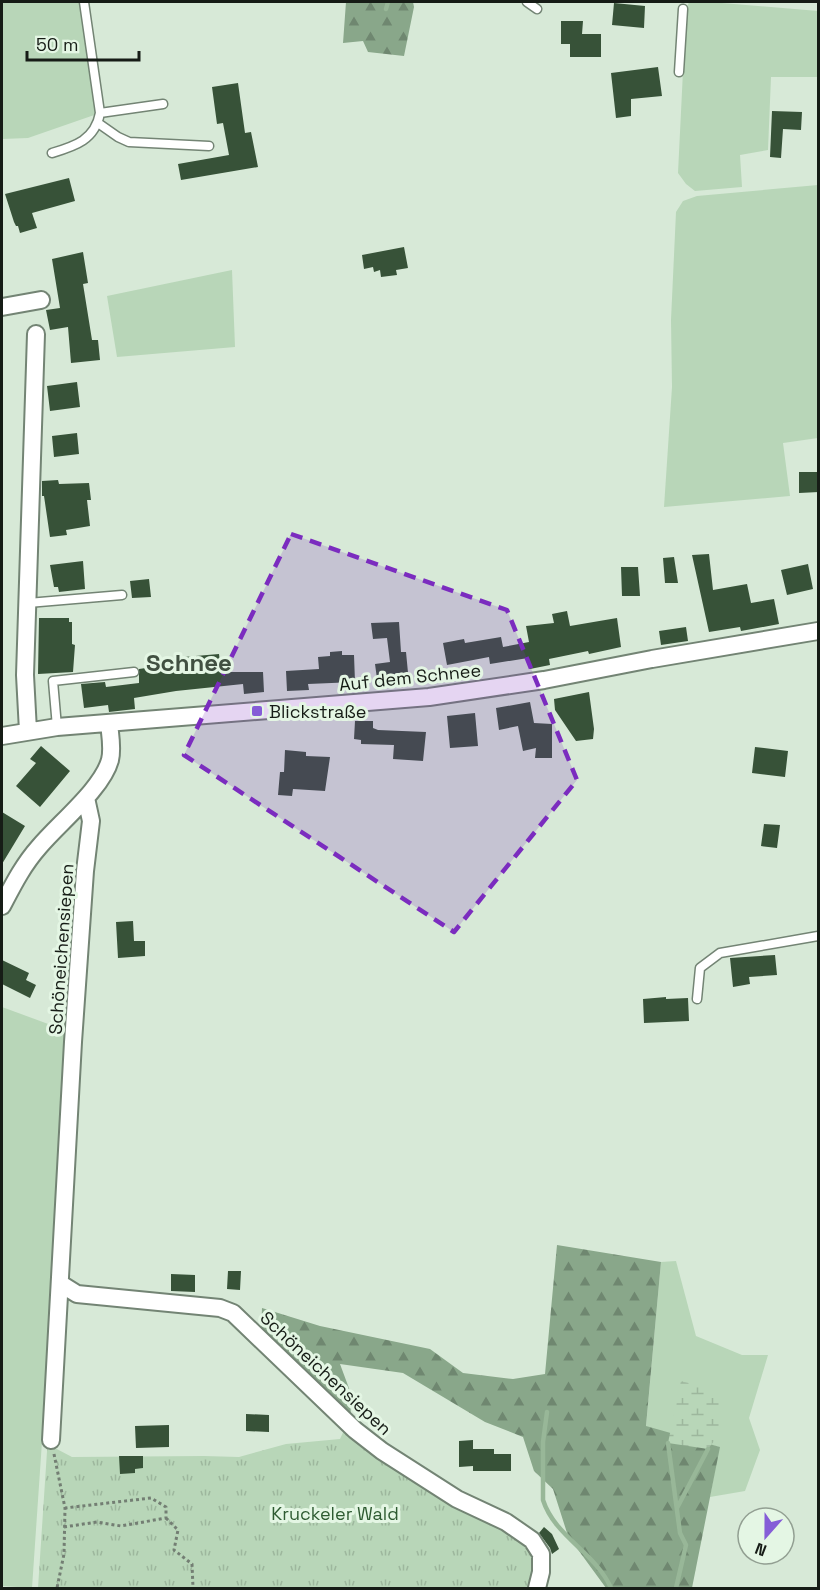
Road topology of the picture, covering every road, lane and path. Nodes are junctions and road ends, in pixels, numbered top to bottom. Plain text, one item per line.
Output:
1 (84, 2) edge
2 (527, 2) edge
3 (537, 9) dead end
4 (683, 9) dead end
5 (679, 72) dead end
6 (163, 104) dead end
7 (100, 113) junction
8 (98, 123) junction
9 (208, 146) dead end
10 (52, 153) dead end
11 (41, 300) dead end
12 (2, 307) edge
13 (36, 334) dead end
14 (122, 595) dead end
15 (28, 603) junction
16 (819, 631) edge
17 (134, 672) dead end
18 (109, 723) junction
19 (57, 727) junction
20 (28, 731) junction
21 (2, 736) edge
22 (86, 798) junction
23 (2, 906) edge
24 (819, 936) edge
25 (697, 999) dead end
26 (61, 1284) junction
27 (51, 1440) joint
28 (65, 1508) junction
29 (166, 1518) junction
30 (64, 1527) junction
31 (57, 1588) edge
32 (193, 1588) edge
33 (537, 1588) edge

1 - 7 lane
2 - 3 lane
4 - 5 lane
6 - 7 lane
7 - 8 lane
8 - 9 lane
8 - 10 lane
11 - 12 street
13 - 15 street
14 - 15 lane
15 - 20 street
16 - 18 street, Auf dem Schnee
17 - 19 lane
18 - 19 street, Auf dem Schnee
18 - 22 street
19 - 20 street, Auf dem Schnee
20 - 21 street, Auf dem Schnee
22 - 23 street
22 - 26 street, Schöneichensiepen
24 - 25 lane
26 - 27 street, Schöneichensiepen
26 - 33 street, Schöneichensiepen
27 - 28 path
28 - 29 path
28 - 30 path
29 - 30 path
29 - 32 path
30 - 31 path

